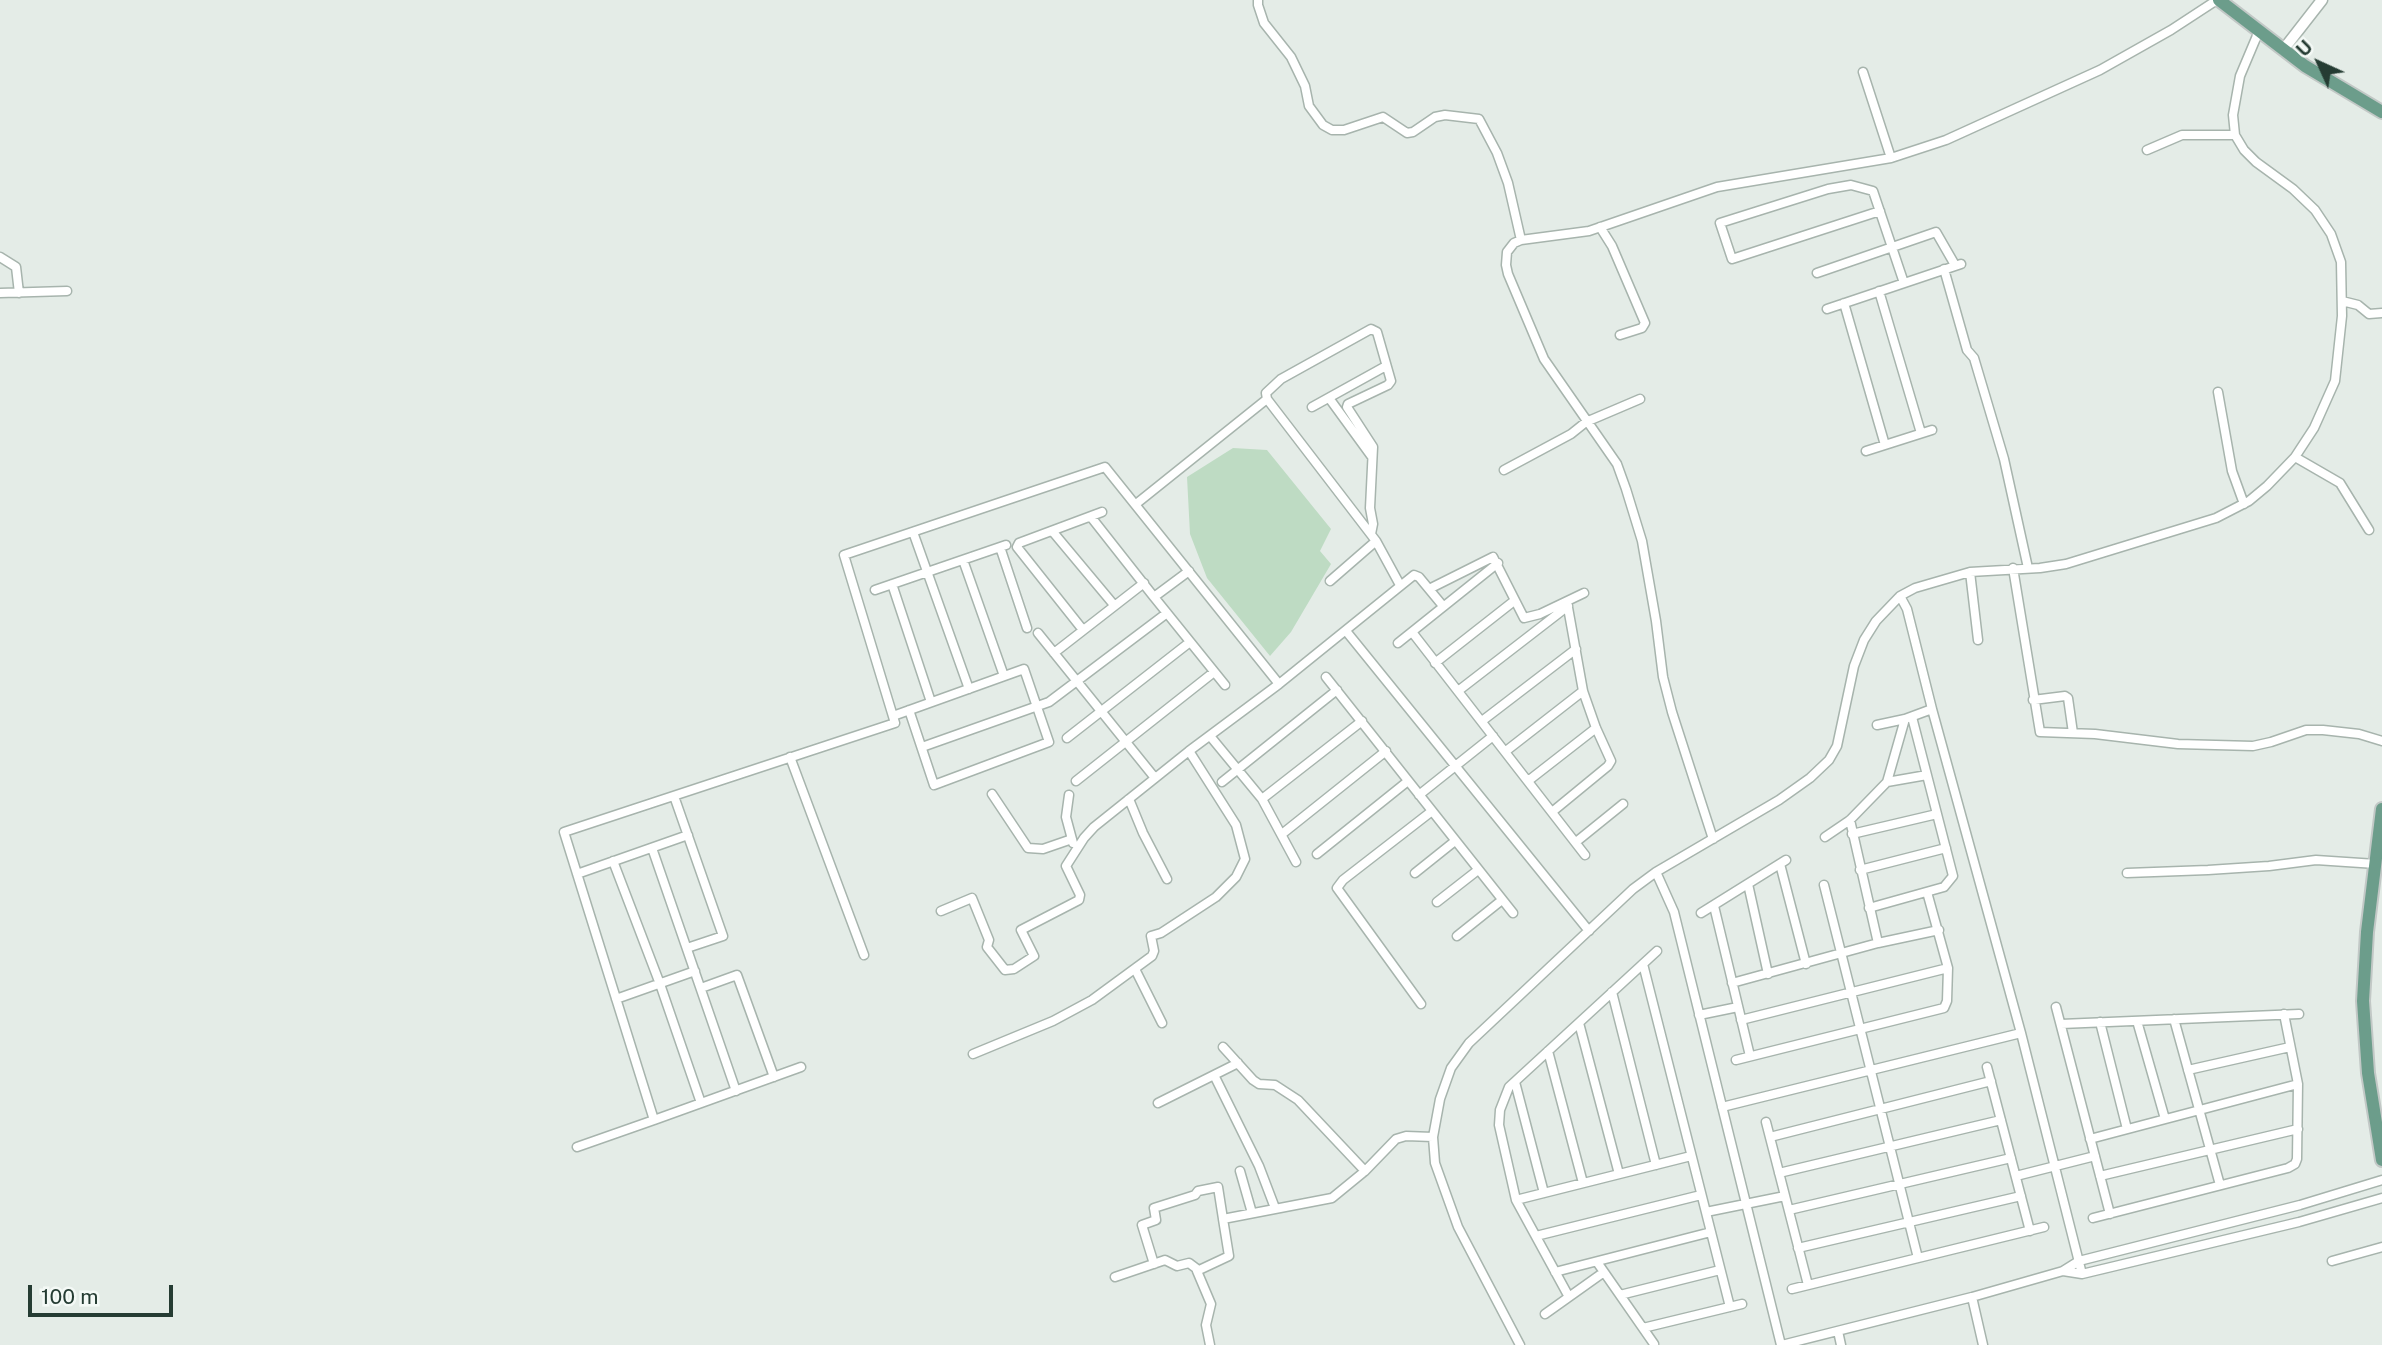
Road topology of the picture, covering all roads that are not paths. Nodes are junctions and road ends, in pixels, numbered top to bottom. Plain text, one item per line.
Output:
1 (1258, 0) edge
2 (2218, 0) edge
3 (2322, 0) edge
4 (2271, 41) junction
5 (1863, 72) dead end
6 (2382, 112) edge
7 (2235, 135) junction
8 (2147, 150) dead end
9 (1891, 158) junction
10 (1880, 211) junction
11 (1600, 227) junction
12 (1521, 240) junction
13 (1892, 247) junction
14 (0, 257) edge
15 (1944, 269) junction
16 (1817, 273) dead end
17 (1904, 283) junction
18 (67, 291) dead end
19 (1879, 291) junction
20 (0, 293) edge
21 (19, 293) junction
22 (2342, 302) junction
23 (1844, 303) junction
24 (1827, 309) dead end
25 (2382, 313) edge
26 (1620, 335) dead end
27 (1386, 366) junction
28 (2218, 392) dead end
29 (1329, 398) junction
30 (1640, 398) dead end
31 (1267, 399) junction
32 (1312, 407) dead end
33 (1586, 422) junction
34 (1932, 430) dead end
35 (1921, 433) junction
36 (1885, 445) junction
37 (1866, 451) dead end
38 (1372, 457) junction
39 (2297, 458) junction
40 (1504, 470) dead end
41 (1136, 504) junction
42 (2244, 504) junction
43 (1102, 512) dead end
44 (1091, 517) junction
45 (2369, 530) dead end
46 (913, 531) junction
47 (1053, 532) junction
48 (1373, 537) junction
49 (963, 560) junction
50 (1498, 563) junction
51 (2028, 568) junction
52 (2013, 570) junction
53 (1189, 571) junction
54 (927, 572) junction
55 (1970, 573) junction
56 (1330, 581) dead end
57 (1144, 583) junction
58 (892, 584) junction
59 (1400, 585) junction
60 (1429, 589) junction
61 (875, 590) dead end
62 (1584, 593) dead end
63 (1154, 597) junction
64 (1901, 597) junction
65 (1514, 601) junction
66 (1567, 604) junction
67 (1114, 605) junction
68 (1443, 606) junction
69 (1167, 613) junction
70 (1027, 628) dead end
71 (1083, 630) junction
72 (1346, 631) junction
73 (1412, 632) junction
74 (1038, 633) dead end
75 (1978, 640) dead end
76 (1190, 642) junction
77 (1398, 643) dead end
78 (1576, 649) junction
79 (1054, 653) junction
80 (1435, 663) junction
81 (1214, 671) junction
82 (1003, 676) junction
83 (1326, 677) dead end
84 (1078, 682) junction
85 (1279, 684) junction
86 (1225, 685) dead end
87 (969, 689) junction
88 (1337, 690) junction
89 (1458, 691) junction
90 (1583, 691) junction
91 (2033, 700) junction
92 (932, 702) junction
93 (1037, 706) junction
94 (1932, 709) junction
95 (909, 710) junction
96 (1101, 711) junction
97 (893, 716) junction
98 (1909, 718) junction
99 (1482, 721) junction
100 (1362, 722) junction
101 (1877, 725) dead end
102 (1596, 728) junction
103 (2073, 733) junction
104 (1210, 736) junction
105 (1493, 736) junction
106 (1068, 738) dead end
107 (1125, 741) junction
108 (2382, 741) edge
109 (922, 747) junction
110 (1189, 751) junction
111 (1386, 751) junction
112 (1506, 751) junction
113 (790, 757) junction
114 (1455, 766) junction
115 (1238, 770) junction
116 (1927, 775) junction
117 (1155, 778) junction
118 (1076, 781) dead end
119 (1408, 781) junction
120 (1528, 781) junction
121 (1222, 782) dead end
122 (1888, 782) junction
123 (992, 794) dead end
124 (1069, 795) dead end
125 (1419, 795) junction
126 (674, 796) junction
127 (1129, 799) junction
128 (1262, 799) junction
129 (1623, 804) dead end
130 (1432, 811) junction
131 (1552, 812) junction
132 (2382, 812) edge
133 (1937, 814) junction
134 (1850, 820) junction
135 (1282, 834) junction
136 (1852, 834) junction
137 (688, 835) junction
138 (1825, 837) dead end
139 (1072, 839) junction
140 (1713, 839) junction
141 (1455, 841) junction
142 (1576, 842) junction
143 (652, 848) junction
144 (1946, 848) junction
145 (1076, 849) junction
146 (1317, 854) dead end
147 (1585, 855) dead end
148 (613, 861) junction
149 (1296, 862) dead end
150 (2376, 864) junction
151 (1478, 870) junction
152 (1860, 870) junction
153 (1656, 872) junction
154 (1415, 873) dead end
155 (2127, 873) dead end
156 (577, 874) junction
157 (1167, 879) dead end
158 (1748, 884) junction
159 (1824, 886) dead end
160 (1927, 892) junction
161 (1502, 900) junction
162 (1437, 902) dead end
163 (1714, 905) junction
164 (1869, 908) junction
165 (941, 911) dead end
166 (1513, 913) dead end
167 (1701, 913) dead end
168 (1939, 930) junction
169 (1589, 931) junction
170 (1457, 936) dead end
171 (1878, 943) junction
172 (687, 948) junction
173 (1657, 951) dead end
174 (864, 955) dead end
175 (1842, 955) junction
176 (1643, 964) junction
177 (1806, 964) junction
178 (1948, 968) junction
179 (1135, 969) junction
180 (695, 971) junction
181 (1768, 974) junction
182 (1732, 983) junction
183 (660, 984) junction
184 (701, 988) junction
185 (1612, 992) junction
186 (1851, 992) junction
187 (616, 999) junction
188 (1421, 1004) dead end
189 (1738, 1007) junction
190 (2056, 1007) dead end
191 (2284, 1014) junction
192 (2299, 1014) dead end
193 (1699, 1015) junction
194 (2174, 1019) junction
195 (1741, 1020) junction
196 (2137, 1021) junction
197 (1162, 1023) dead end
198 (1579, 1023) junction
199 (2100, 1023) junction
200 (2061, 1024) junction
201 (1860, 1029) junction
202 (2021, 1033) junction
203 (1223, 1047) dead end
204 (2290, 1047) junction
205 (1548, 1051) junction
206 (973, 1054) dead end
207 (1750, 1056) junction
208 (1736, 1060) dead end
209 (1238, 1063) junction
210 (801, 1067) dead end
211 (1987, 1067) dead end
212 (1871, 1070) junction
213 (2188, 1070) junction
214 (1214, 1074) junction
215 (774, 1077) junction
216 (1515, 1082) junction
217 (1991, 1082) junction
218 (2298, 1084) junction
219 (736, 1091) junction
220 (701, 1103) junction
221 (1158, 1103) dead end
222 (1722, 1107) junction
223 (1881, 1109) junction
224 (2199, 1110) junction
225 (2165, 1119) junction
226 (654, 1120) junction
227 (2001, 1120) junction
228 (1766, 1122) dead end
229 (2127, 1129) junction
230 (2298, 1129) junction
231 (1770, 1137) junction
232 (1433, 1138) junction
233 (2090, 1139) junction
234 (577, 1147) dead end
235 (1890, 1147) junction
236 (2210, 1150) junction
237 (1692, 1156) junction
238 (2095, 1156) junction
239 (2011, 1158) junction
240 (2382, 1160) edge
241 (1656, 1165) junction
242 (2055, 1167) junction
243 (1240, 1171) dead end
244 (1366, 1171) junction
245 (1779, 1173) junction
246 (1619, 1174) junction
247 (2016, 1176) junction
248 (2100, 1176) junction
249 (2382, 1180) edge
250 (1583, 1183) junction
251 (1900, 1184) junction
252 (2220, 1185) junction
253 (1544, 1193) junction
254 (1702, 1195) junction
255 (1785, 1196) junction
256 (2021, 1196) junction
257 (2382, 1198) edge
258 (1516, 1200) junction
259 (1746, 1202) junction
260 (1275, 1208) junction
261 (1789, 1210) junction
262 (1706, 1212) junction
263 (1252, 1213) junction
264 (2110, 1213) junction
265 (2093, 1218) dead end
266 (1223, 1219) junction
267 (1909, 1222) junction
268 (2044, 1227) dead end
269 (2030, 1231) junction
270 (1711, 1232) junction
271 (1536, 1236) junction
272 (2382, 1247) edge
273 (1798, 1248) junction
274 (1918, 1258) junction
275 (2079, 1261) junction
276 (2332, 1261) dead end
277 (1597, 1262) junction
278 (1154, 1264) junction
279 (1197, 1269) junction
280 (1720, 1270) junction
281 (2063, 1271) junction
282 (1555, 1272) junction
283 (1604, 1272) junction
284 (2082, 1273) junction
285 (1115, 1277) dead end
286 (1808, 1285) junction
287 (1792, 1289) dead end
288 (1620, 1295) junction
289 (1569, 1297) junction
290 (1972, 1297) junction
291 (1742, 1304) dead end
292 (1730, 1307) junction
293 (1545, 1314) dead end
294 (1643, 1328) junction
295 (1838, 1331) junction
296 (1654, 1344) edge
297 (1210, 1345) edge
298 (1520, 1345) edge
299 (1782, 1345) edge
300 (1841, 1345) edge
301 (1983, 1345) edge

1 - 12 street
2 - 4 main road
2 - 9 street
3 - 4 street
4 - 6 main road
4 - 7 street
5 - 9 street
7 - 8 street
7 - 22 street
9 - 11 street
10 - 10 street
10 - 13 street
11 - 12 street
11 - 26 street
12 - 33 street
13 - 15 street
13 - 16 street
13 - 17 street
14 - 21 street
15 - 17 street
15 - 51 street
17 - 19 street
18 - 21 street
19 - 23 street
19 - 35 street
20 - 21 street
22 - 25 street
22 - 39 street
23 - 24 street
23 - 36 street
27 - 29 street
27 - 31 street
27 - 38 street
28 - 42 street
29 - 32 street
29 - 38 street
30 - 33 street
31 - 41 street
31 - 48 street
33 - 40 street
33 - 140 street
34 - 35 street
35 - 36 street
36 - 37 street
38 - 48 street
39 - 42 street
39 - 45 street
41 - 46 street
41 - 53 street
42 - 51 street
43 - 44 street
44 - 47 street
44 - 57 street
46 - 54 street
46 - 97 street
47 - 67 street
47 - 71 street
48 - 56 street
48 - 59 street
49 - 54 street
49 - 70 street
49 - 82 street
50 - 60 street
50 - 65 street
50 - 68 street
51 - 52 street
52 - 55 street
52 - 91 street
53 - 63 street
53 - 85 street
54 - 58 street
54 - 87 street
55 - 64 street
55 - 75 street
57 - 63 street
57 - 67 street
58 - 61 street
58 - 92 street
59 - 60 street
59 - 72 street
60 - 68 street
62 - 66 street
63 - 69 street
64 - 94 street
64 - 140 street
65 - 66 street
65 - 80 street
66 - 78 street
66 - 89 street
67 - 71 street
68 - 73 street
69 - 76 street
69 - 84 street
71 - 79 street
72 - 85 street
72 - 114 street
73 - 77 street
73 - 80 street
74 - 79 street
76 - 81 street
76 - 96 street
78 - 90 street
78 - 99 street
79 - 84 street
80 - 89 street
81 - 86 street
81 - 107 street
82 - 87 street
82 - 93 street
83 - 88 street
84 - 93 street
84 - 96 street
85 - 104 street
87 - 92 street
88 - 100 street
88 - 115 street
89 - 99 street
90 - 102 street
90 - 112 street
91 - 103 street
91 - 103 street
92 - 95 street
93 - 109 street
93 - 109 street
94 - 98 street
94 - 202 street
95 - 97 street
95 - 109 street
96 - 106 street
96 - 107 street
97 - 113 street
98 - 101 street
98 - 116 street
98 - 122 street
99 - 105 street
100 - 111 street
100 - 128 street
102 - 120 street
102 - 131 street
103 - 108 street
104 - 110 street
104 - 115 street
105 - 112 street
105 - 114 street
107 - 117 street
107 - 118 street
110 - 117 street
110 - 179 street
111 - 119 street
111 - 135 street
112 - 120 street
113 - 126 street
113 - 174 street
114 - 125 street
114 - 169 street
115 - 121 street
115 - 128 street
116 - 122 street
116 - 133 street
117 - 127 street
119 - 125 street
119 - 146 street
120 - 131 street
122 - 134 street
123 - 139 street
124 - 139 street
125 - 130 street
126 - 137 street
126 - 156 street
127 - 145 street
127 - 157 street
128 - 135 street
129 - 142 street
130 - 141 street
130 - 188 street
131 - 142 street
132 - 150 main road
133 - 136 street
133 - 144 street
134 - 136 street
134 - 138 street
135 - 149 street
136 - 152 street
137 - 143 street
137 - 172 street
139 - 145 street
140 - 153 street
141 - 151 street
141 - 154 street
142 - 147 street
143 - 148 street
143 - 172 street
144 - 152 street
144 - 160 street
145 - 165 street
148 - 156 street
148 - 183 street
150 - 155 street
150 - 240 main road
151 - 161 street
151 - 162 street
152 - 164 street
153 - 169 street
153 - 193 street
156 - 187 street
158 - 163 street
158 - 177 street
158 - 181 street
159 - 175 street
160 - 164 street
160 - 168 street
161 - 166 street
161 - 170 street
163 - 167 street
163 - 182 street
164 - 171 street
168 - 171 street
168 - 178 street
169 - 232 street
171 - 175 street
172 - 180 street
173 - 176 street
175 - 177 street
175 - 186 street
176 - 185 street
176 - 237 street
177 - 181 street
178 - 186 street
178 - 201 street
179 - 197 street
179 - 206 street
180 - 183 street
180 - 184 street
181 - 182 street
182 - 189 street
183 - 187 street
183 - 220 street
184 - 215 street
184 - 219 street
185 - 198 street
185 - 241 street
186 - 195 street
186 - 201 street
187 - 226 street
189 - 193 street
189 - 195 street
190 - 200 street
191 - 192 street
191 - 194 street
191 - 204 street
193 - 222 street
194 - 196 street
194 - 213 street
195 - 207 street
196 - 199 street
196 - 225 street
198 - 205 street
198 - 246 street
199 - 200 street
199 - 229 street
200 - 233 street
201 - 207 street
201 - 212 street
202 - 212 street
202 - 242 street
203 - 209 street
204 - 213 street
204 - 218 street
205 - 216 street
205 - 250 street
207 - 208 street
209 - 214 street
209 - 244 street
210 - 215 street
211 - 217 street
212 - 222 street
212 - 223 street
213 - 224 street
214 - 221 street
214 - 260 street
215 - 219 street
216 - 253 street
216 - 258 street
217 - 223 street
217 - 227 street
218 - 224 street
218 - 230 street
219 - 220 street
220 - 226 street
222 - 259 street
223 - 231 street
223 - 235 street
224 - 225 street
224 - 236 street
225 - 229 street
226 - 234 street
227 - 235 street
227 - 239 street
228 - 231 street
229 - 233 street
230 - 236 street
230 - 252 street
231 - 245 street
232 - 244 street
232 - 298 street
233 - 238 street
235 - 245 street
235 - 251 street
236 - 248 street
236 - 252 street
237 - 241 street
237 - 254 street
238 - 242 street
238 - 248 street
239 - 247 street
239 - 251 street
241 - 246 street
242 - 247 street
242 - 275 street
243 - 263 street
244 - 260 street
245 - 255 street
246 - 250 street
247 - 256 street
248 - 264 street
249 - 275 street
250 - 253 street
251 - 261 street
251 - 267 street
252 - 264 street
253 - 258 street
254 - 262 street
254 - 271 street
255 - 259 street
255 - 261 street
256 - 267 street
256 - 269 street
257 - 284 street
258 - 271 street
259 - 262 street
259 - 299 street
260 - 263 street
261 - 273 street
262 - 270 street
263 - 266 street
264 - 265 street
266 - 278 street
266 - 279 street
267 - 273 street
267 - 274 street
268 - 269 street
269 - 274 street
270 - 277 street
270 - 280 street
271 - 282 street
272 - 276 street
273 - 286 street
274 - 286 street
275 - 281 street
275 - 284 street
277 - 282 street
277 - 283 street
278 - 279 street
278 - 285 street
279 - 297 street
280 - 288 street
280 - 292 street
281 - 284 street
281 - 290 street
282 - 289 street
283 - 288 street
283 - 289 street
286 - 287 street
288 - 294 street
289 - 293 street
290 - 295 street
290 - 301 street
291 - 292 street
292 - 294 street
294 - 296 street
295 - 299 street
295 - 300 street

